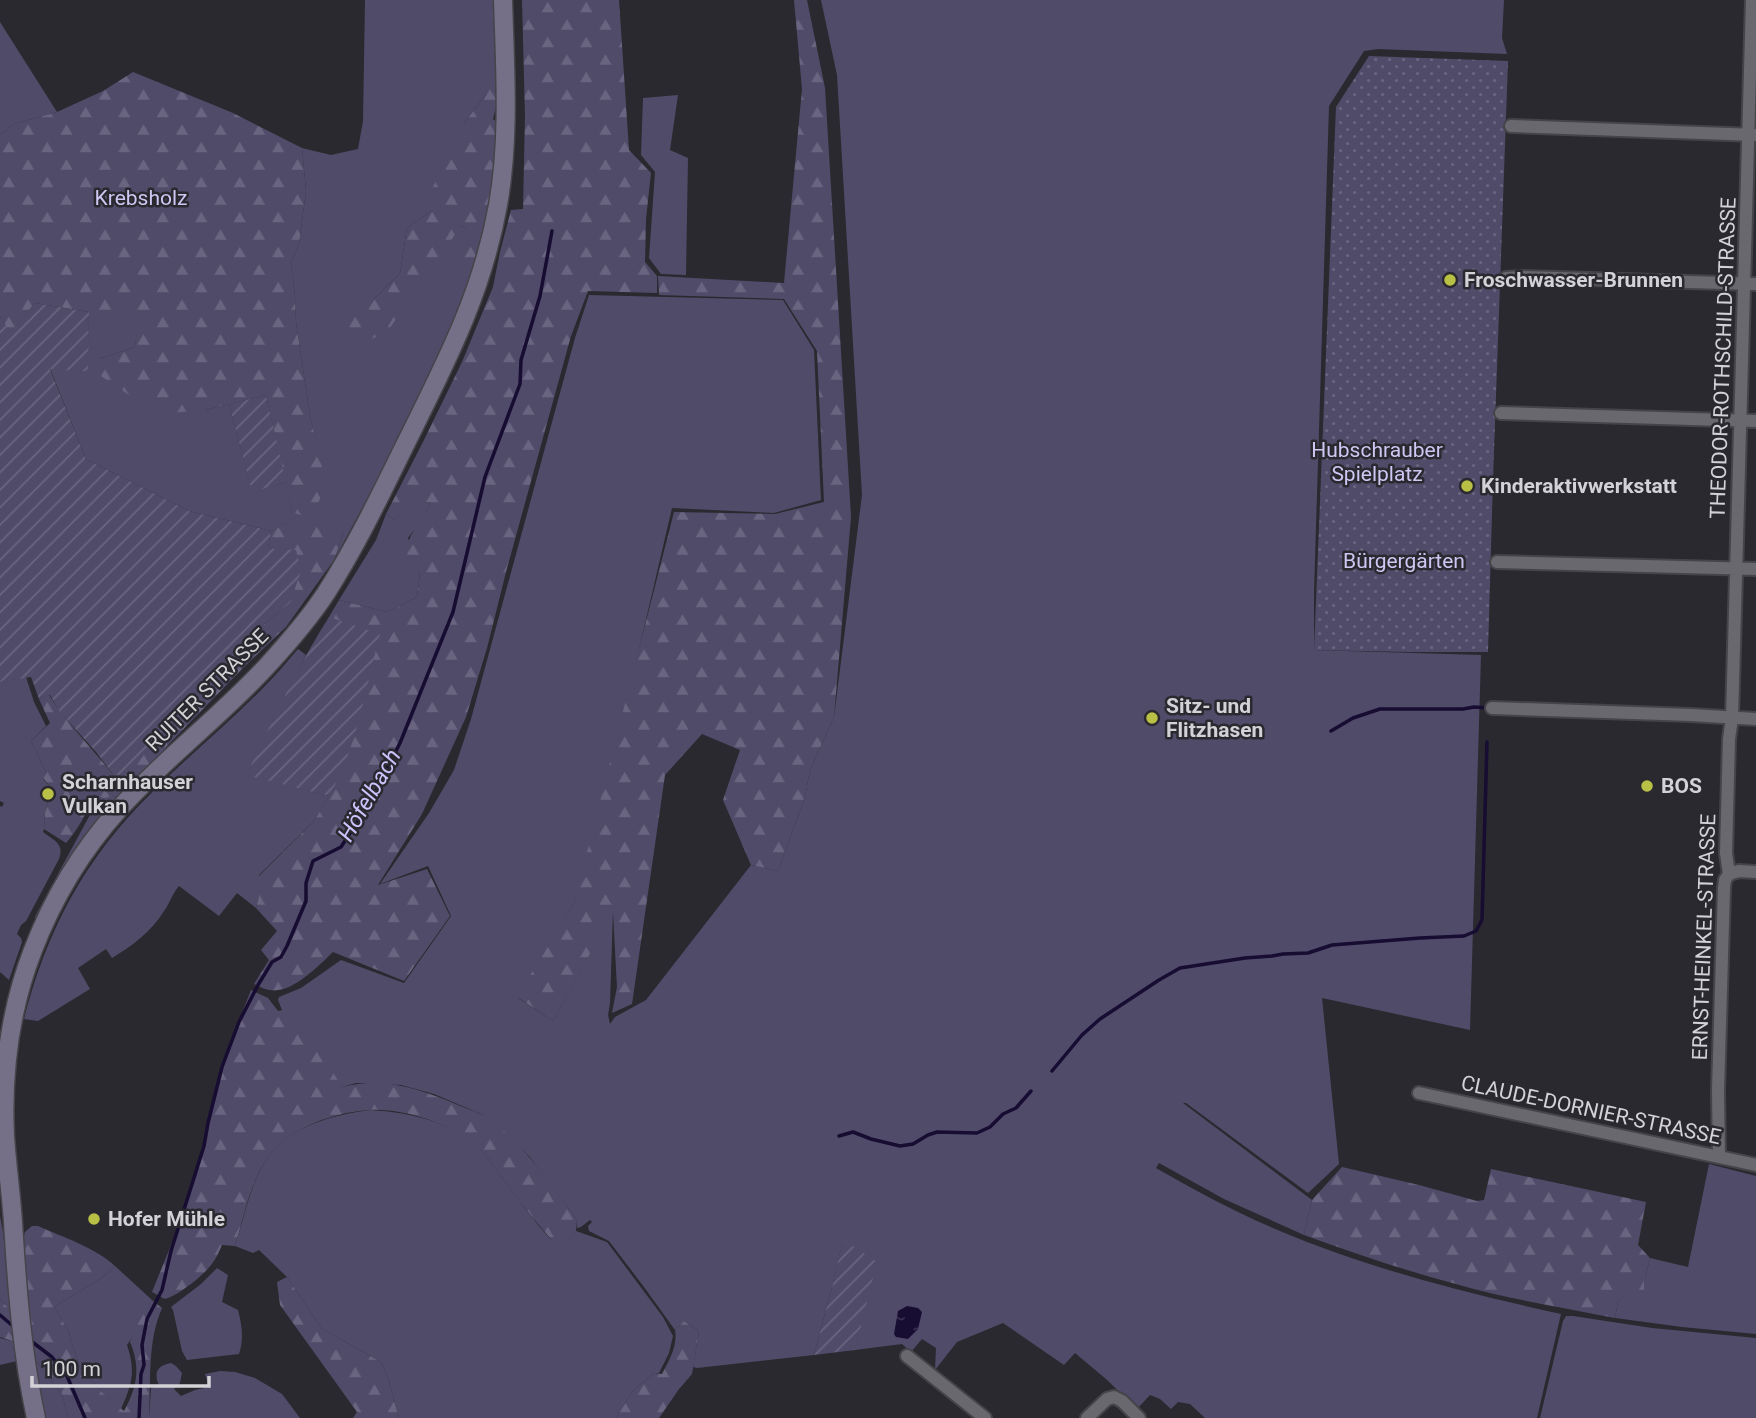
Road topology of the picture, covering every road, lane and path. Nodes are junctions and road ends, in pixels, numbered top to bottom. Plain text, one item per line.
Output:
1 (503, 0) edge
2 (1752, 0) edge
3 (1511, 126) dead end
4 (1752, 135) edge
5 (1506, 278) dead end
6 (1750, 284) edge
7 (1501, 413) dead end
8 (1740, 421) junction
9 (1756, 421) edge
10 (1497, 562) dead end
11 (1736, 569) junction
12 (1756, 569) edge
13 (1492, 708) dead end
14 (1732, 718) junction
15 (1756, 719) edge
16 (1756, 872) edge
17 (1729, 874) junction
18 (1419, 1093) dead end
19 (1719, 1157) junction
20 (1756, 1165) edge
21 (907, 1356) dead end
22 (36, 1418) edge
23 (985, 1418) edge
24 (1087, 1418) edge
25 (1139, 1418) edge

1 - 22 main road, RUITER STRASSE
2 - 4 street, THEODOR-ROTHSCHILD-STRASSE
3 - 4 street
4 - 6 street, THEODOR-ROTHSCHILD-STRASSE
5 - 6 street
6 - 8 street, THEODOR-ROTHSCHILD-STRASSE
7 - 8 street
8 - 9 street
8 - 11 street, THEODOR-ROTHSCHILD-STRASSE
10 - 11 street
11 - 12 street
11 - 14 street, THEODOR-ROTHSCHILD-STRASSE
13 - 14 street
14 - 15 street
14 - 17 street, ERNST-HEINKEL-STRASSE
16 - 17 street
17 - 19 street, ERNST-HEINKEL-STRASSE
18 - 19 street, CLAUDE-DORNIER-STRASSE
19 - 20 street, CLAUDE-DORNIER-STRASSE
21 - 23 street
24 - 25 street

